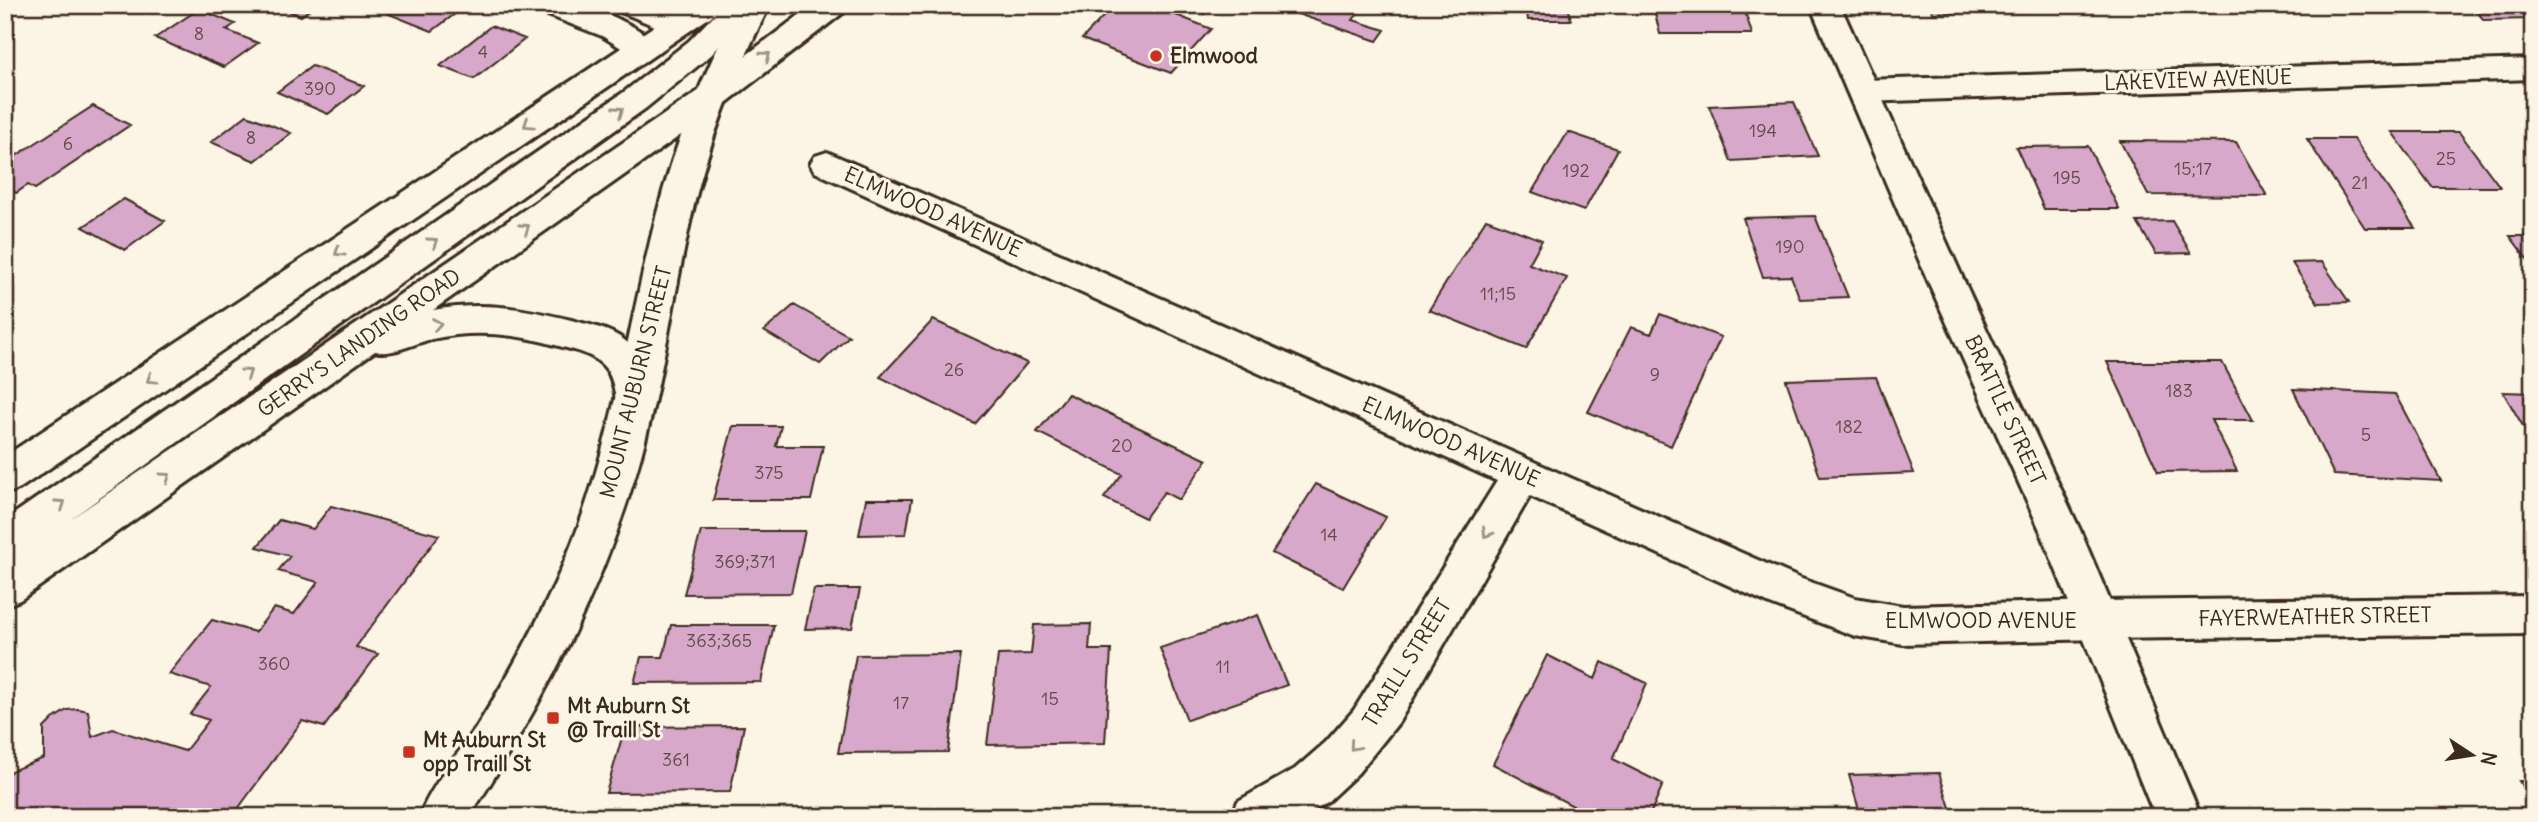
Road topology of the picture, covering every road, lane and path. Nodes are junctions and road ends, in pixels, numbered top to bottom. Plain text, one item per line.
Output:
1 (551, 5) edge
2 (632, 5) edge
3 (707, 5) edge
4 (741, 5) edge
5 (755, 5) edge
6 (833, 5) edge
7 (1825, 5) edge
8 (677, 24) junction
9 (642, 47) junction
10 (2533, 69) edge
11 (1863, 90) junction
12 (711, 98) junction
13 (827, 164) dead end
14 (328, 364) junction
15 (635, 404) junction
16 (1522, 474) junction
17 (5, 477) edge
18 (5, 543) edge
19 (5, 587) edge
20 (2533, 615) edge
21 (2098, 620) junction
22 (442, 817) edge
23 (1255, 817) edge
24 (2178, 817) edge

1 - 9 main road
2 - 8 main road
3 - 8 main road
18 -> 4 main road
5 - 12 main road, MOUNT AUBURN STREET
12 -> 6 main road, GERRY'S LANDING ROAD
7 - 11 main road, BRATTLE STREET
8 - 9 main road
9 -> 17 main road
10 - 11 main road, LAKEVIEW AVENUE
11 - 21 main road, BRATTLE STREET
14 -> 12 main road, GERRY'S LANDING ROAD
12 - 15 main road, MOUNT AUBURN STREET
13 - 16 main road, ELMWOOD AVENUE
14 -> 15 main road
19 -> 14 main road, GERRY'S LANDING ROAD
15 - 22 main road, MOUNT AUBURN STREET
16 - 21 main road, ELMWOOD AVENUE
16 -> 23 main road, TRAILL STREET
20 - 21 main road, FAYERWEATHER STREET
21 - 24 main road, BRATTLE STREET

